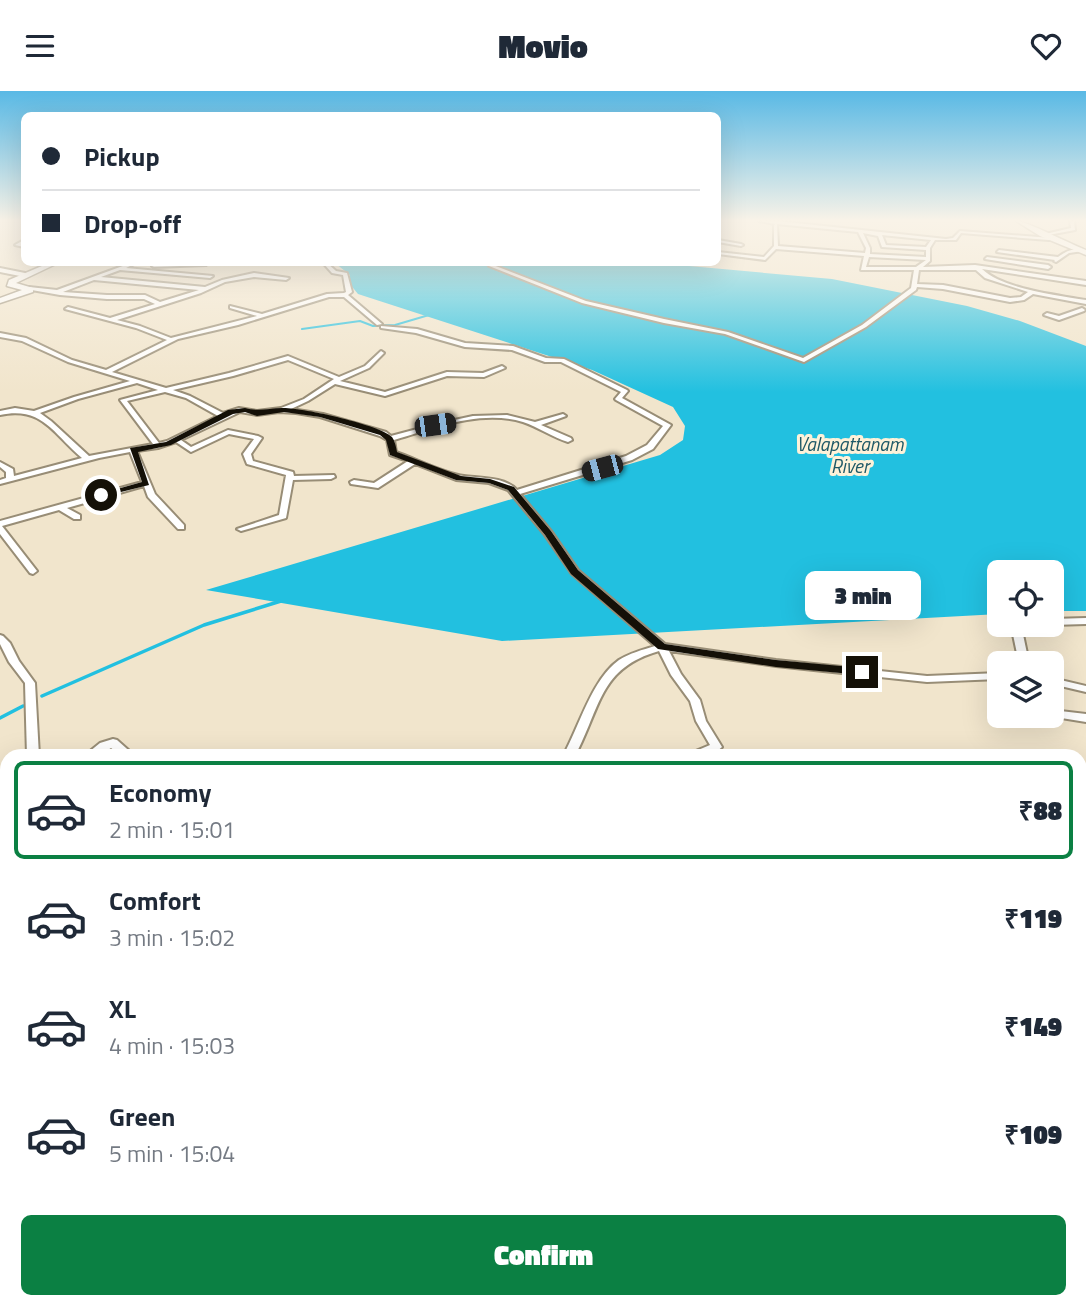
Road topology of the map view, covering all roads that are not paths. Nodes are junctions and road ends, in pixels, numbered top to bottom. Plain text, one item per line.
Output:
1 (20, 278) edge
2 (93, 278) joint
3 (236, 278) edge
4 (346, 278) edge
5 (522, 278) edge
6 (916, 278) edge
7 (990, 278) edge
8 (1048, 278) edge
9 (915, 282) junction
10 (934, 282) dead end
11 (1086, 283) edge
12 (70, 287) junction
13 (29, 289) junction
14 (205, 289) junction
15 (57, 292) junction
16 (1032, 292) junction
17 (345, 295) junction
18 (135, 296) junction
19 (0, 301) edge
20 (159, 304) junction
21 (1085, 306) edge
22 (232, 307) dead end
23 (68, 309) dead end
24 (260, 315) junction
25 (1047, 315) dead end
26 (1086, 317) edge
27 (110, 320) junction
28 (0, 335) edge
29 (171, 341) junction
30 (381, 353) dead end
31 (502, 368) dead end
32 (107, 371) junction
33 (337, 381) junction
34 (135, 382) junction
35 (117, 387) junction
36 (165, 391) junction
37 (128, 398) junction
38 (282, 410) junction
39 (0, 413) edge
40 (35, 413) junction
41 (223, 416) junction
42 (563, 416) dead end
43 (534, 425) junction
44 (204, 427) junction
45 (228, 432) junction
46 (390, 439) junction
47 (177, 440) junction
48 (568, 440) dead end
49 (158, 446) junction
50 (133, 450) junction
51 (88, 459) junction
52 (414, 461) junction
53 (0, 464) edge
54 (331, 477) dead end
55 (290, 478) junction
56 (10, 479) junction
57 (0, 482) edge
58 (354, 482) dead end
59 (146, 484) junction
60 (516, 493) junction
61 (60, 507) junction
62 (77, 517) dead end
63 (0, 526) edge
64 (181, 527) dead end
65 (242, 529) dead end
66 (33, 571) dead end
67 (1086, 621) edge
68 (1064, 622) edge
69 (0, 638) edge
70 (662, 647) junction
71 (987, 676) edge
72 (1064, 684) edge
73 (1086, 689) edge
74 (1064, 715) edge
75 (1086, 718) edge
76 (33, 749) edge
77 (99, 749) edge
78 (120, 749) edge
79 (573, 749) edge
80 (711, 749) edge

1 - 13 main road
2 - 12 street
2 - 14 street
3 - 14 street
4 - 17 street
5 - 9 street
6 - 9 street
7 - 16 street
8 - 11 street
9 - 10 street
9 - 16 street
12 - 15 street
12 - 18 street
13 - 15 street
13 - 19 main road
14 - 20 street
15 - 18 street
16 - 21 street
17 - 24 street
17 - 60 street
18 - 20 street
20 - 27 street
21 - 25 street
21 - 26 street
22 - 24 street
23 - 27 street
24 - 29 street
27 - 29 street
28 - 32 street
29 - 32 street
30 - 33 street
31 - 33 street
32 - 34 street
33 - 36 street
33 - 38 street
34 - 35 street
34 - 36 street
35 - 37 street
35 - 40 street
36 - 37 street
36 - 41 street
37 - 49 street
38 - 41 street
38 - 46 street
39 - 40 street
40 - 51 street
41 - 44 street
42 - 43 street
43 - 46 street
43 - 48 street
44 - 45 street
44 - 47 street
45 - 47 street
45 - 55 street
46 - 52 street
47 - 49 street
49 - 50 street
50 - 51 street
50 - 59 street
51 - 56 street
52 - 58 street
52 - 60 street
53 - 56 street
54 - 55 street
55 - 65 street
56 - 57 street
59 - 61 street
59 - 64 street
60 - 70 street
61 - 62 street
61 - 63 street
63 - 66 street
67 - 68 street
69 - 76 street
70 - 71 street
70 - 79 street
70 - 80 street
72 - 73 street
74 - 75 street
77 - 78 street

